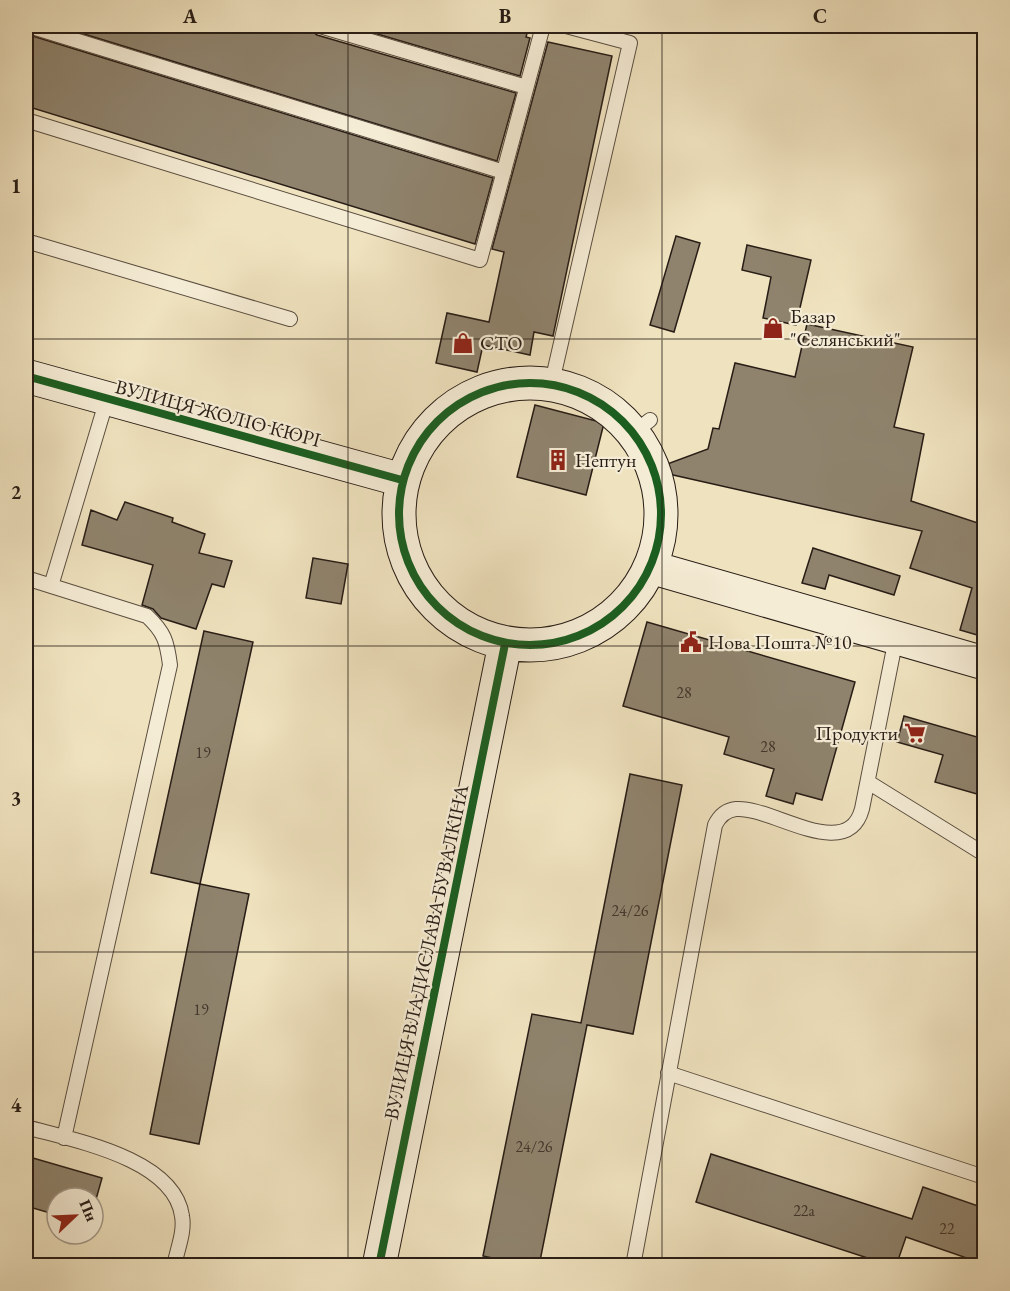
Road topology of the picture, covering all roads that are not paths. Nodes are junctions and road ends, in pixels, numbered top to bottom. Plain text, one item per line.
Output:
1 (29, 26) edge
2 (320, 26) edge
3 (543, 26) edge
4 (566, 26) edge
5 (526, 87) junction
6 (26, 120) edge
7 (504, 172) junction
8 (26, 241) edge
9 (290, 319) dead end
10 (26, 376) edge
11 (552, 382) junction
12 (107, 399) junction
13 (402, 480) junction
14 (650, 567) junction
15 (26, 578) edge
16 (51, 586) junction
17 (896, 638) junction
18 (506, 644) junction
19 (984, 663) edge
20 (868, 782) junction
21 (984, 854) edge
22 (668, 1074) junction
23 (26, 1127) edge
24 (64, 1138) junction
25 (984, 1177) edge
26 (174, 1266) edge
27 (379, 1266) edge
28 (633, 1266) edge

1 - 7 lane
2 - 5 lane
3 - 5 lane
4 - 11 lane
5 - 7 lane
6 - 7 lane
8 - 9 lane
10 - 12 street, ВУЛИЦЯ ЖОЛІО КЮРІ
11 - 13 street
11 - 14 street
12 - 13 street, ВУЛИЦЯ ЖОЛІО КЮРІ
12 - 16 lane
13 - 18 street
14 - 17 street
14 - 18 street
15 - 16 lane
16 - 24 lane
17 - 19 street
17 - 20 lane
18 - 27 street, ВУЛИЦЯ ВЛАДИСЛАВА БУВАЛКІНА
20 - 21 lane
20 - 22 lane
22 - 25 lane
22 - 28 lane
23 - 24 lane
24 - 26 lane

